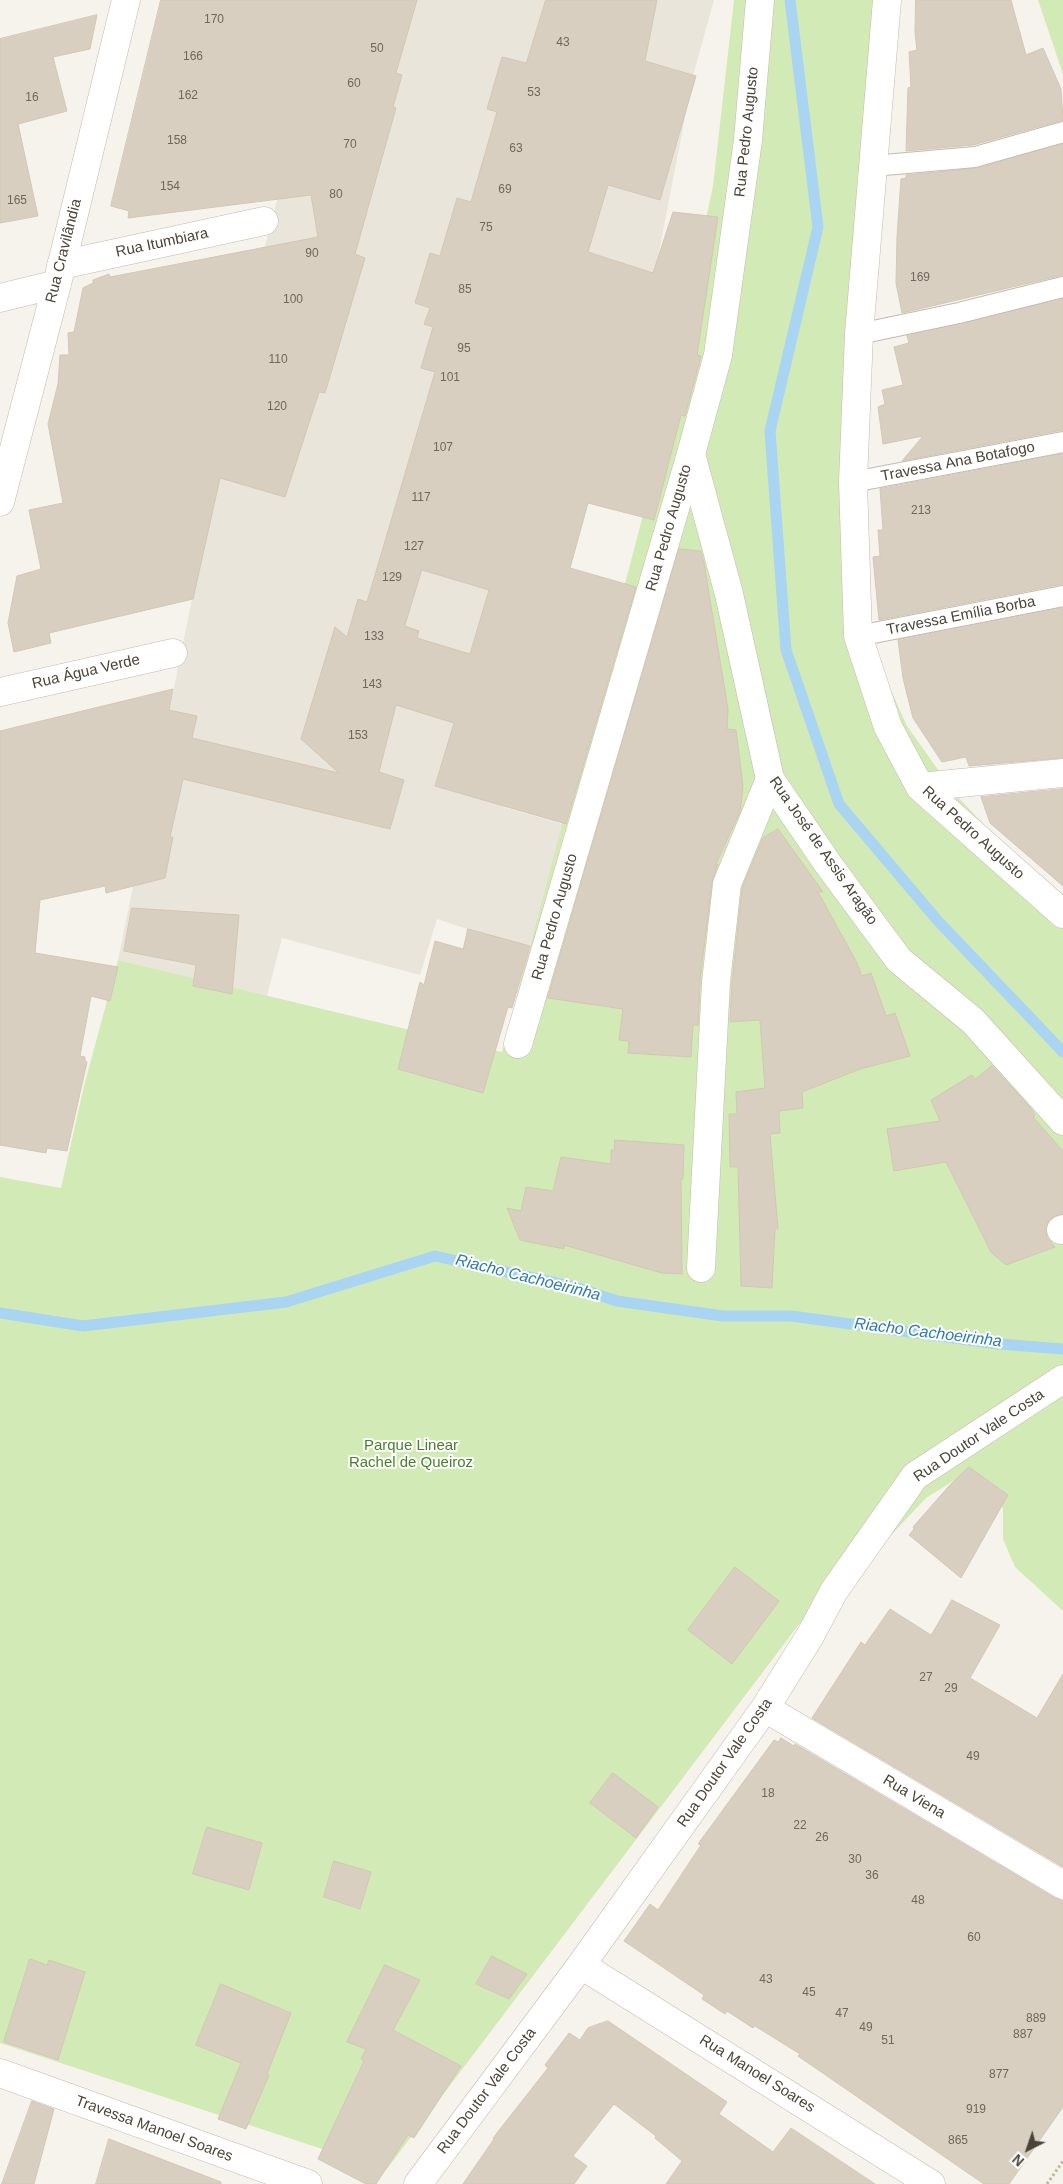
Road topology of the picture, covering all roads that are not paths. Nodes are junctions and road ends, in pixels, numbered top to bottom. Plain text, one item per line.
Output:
1 (126, 0) edge
2 (760, 0) edge
3 (886, 0) edge
4 (1063, 132) edge
5 (873, 166) junction
6 (264, 221) dead end
7 (59, 274) junction
8 (1063, 287) edge
9 (0, 298) edge
10 (858, 334) junction
11 (1063, 442) edge
12 (691, 454) junction
13 (853, 482) junction
14 (0, 502) edge
15 (1063, 596) edge
16 (858, 636) junction
17 (173, 653) dead end
18 (0, 692) edge
19 (1063, 773) edge
20 (770, 779) junction
21 (920, 787) junction
22 (1063, 914) edge
23 (518, 1044) dead end
24 (1063, 1121) edge
25 (701, 1268) dead end
26 (1063, 1379) edge
27 (766, 1708) junction
28 (1063, 1886) edge
29 (581, 1965) junction
30 (0, 2073) edge
31 (422, 2182) edge
32 (308, 2184) edge
33 (932, 2184) edge

1 - 7 street, Rua Cravilândia
2 - 12 street, Rua Pedro Augusto
3 - 5 street, Rua Pedro Augusto
4 - 5 lane
5 - 10 street, Rua Pedro Augusto
6 - 7 street, Rua Itumbiara
7 - 9 street, Rua Itumbiara
7 - 14 street, Rua Cravilândia
8 - 10 lane
10 - 13 street, Rua Pedro Augusto
11 - 13 lane, Travessa Ana Botafogo
12 - 20 street, Rua José de Assis Aragão
12 - 23 street, Rua Pedro Augusto
13 - 16 street, Rua Pedro Augusto
15 - 16 lane, Travessa Emília Borba
16 - 21 street, Rua Pedro Augusto
17 - 18 street, Rua Água Verde
19 - 21 street
20 - 24 street, Rua José de Assis Aragão
20 - 25 street
21 - 22 street, Rua Pedro Augusto
26 - 27 street, Rua Doutor Vale Costa
27 - 28 street, Rua Viena
27 - 29 street, Rua Doutor Vale Costa
29 - 31 street, Rua Doutor Vale Costa
29 - 33 street, Rua Manoel Soares
30 - 32 street, Travessa Manoel Soares

